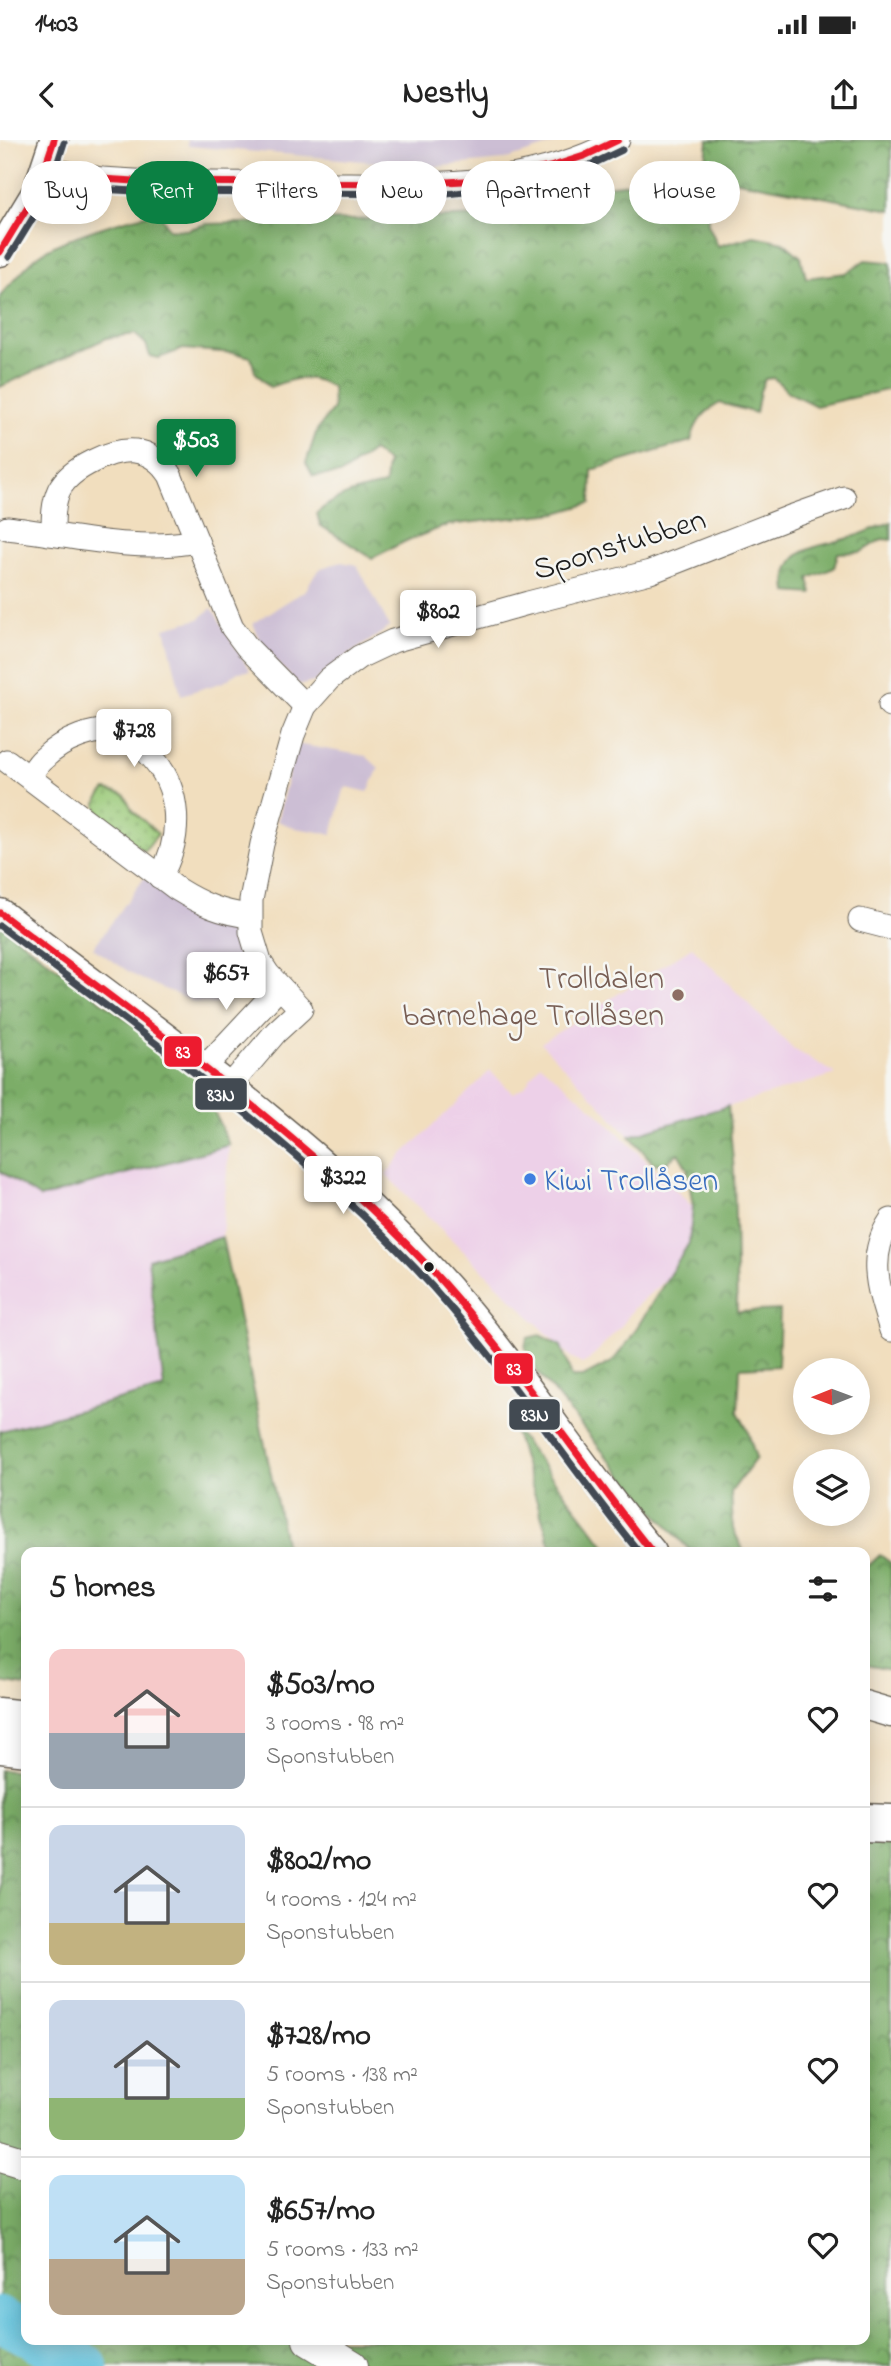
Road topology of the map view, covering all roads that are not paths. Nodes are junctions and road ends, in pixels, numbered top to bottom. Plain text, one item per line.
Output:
1 (54, 140) edge
2 (618, 140) edge
3 (48, 161) edge
4 (112, 179) edge
5 (21, 219) edge
6 (0, 253) edge
7 (844, 498) dead end
8 (7, 528) dead end
9 (53, 533) junction
10 (197, 541) junction
11 (305, 706) junction
12 (7, 761) dead end
13 (30, 775) junction
14 (160, 877) junction
15 (0, 913) edge
16 (250, 916) junction
17 (860, 920) dead end
18 (891, 928) edge
19 (279, 987) junction
20 (205, 1067) junction
21 (230, 1086) junction
22 (891, 1220) edge
23 (891, 1331) edge
24 (648, 1547) edge
25 (870, 1707) edge
26 (891, 1713) edge
27 (0, 1717) edge
28 (21, 1719) edge
29 (0, 1744) edge
30 (21, 1746) edge
31 (870, 1803) edge
32 (891, 1805) edge
33 (870, 1823) edge
34 (891, 1824) edge
35 (0, 2156) edge
36 (21, 2162) edge
37 (317, 2345) edge
38 (352, 2366) edge

1 - 3 street
2 - 4 street
5 - 6 street
7 - 11 street, Sponstubben
8 - 9 street
9 - 10 street
9 - 10 street
10 - 11 street
11 - 16 street, Sponstubben
12 - 13 street
13 - 14 street
13 - 14 street
14 - 16 street
15 - 20 street
16 - 19 street, Sponstubben
17 - 18 street
19 - 20 street
19 - 21 street, Sponstubben
20 - 21 street
21 - 24 street
22 - 23 street
25 - 26 street
27 - 28 highway
29 - 30 highway
31 - 32 highway
33 - 34 highway
35 - 36 main road
37 - 38 main road

